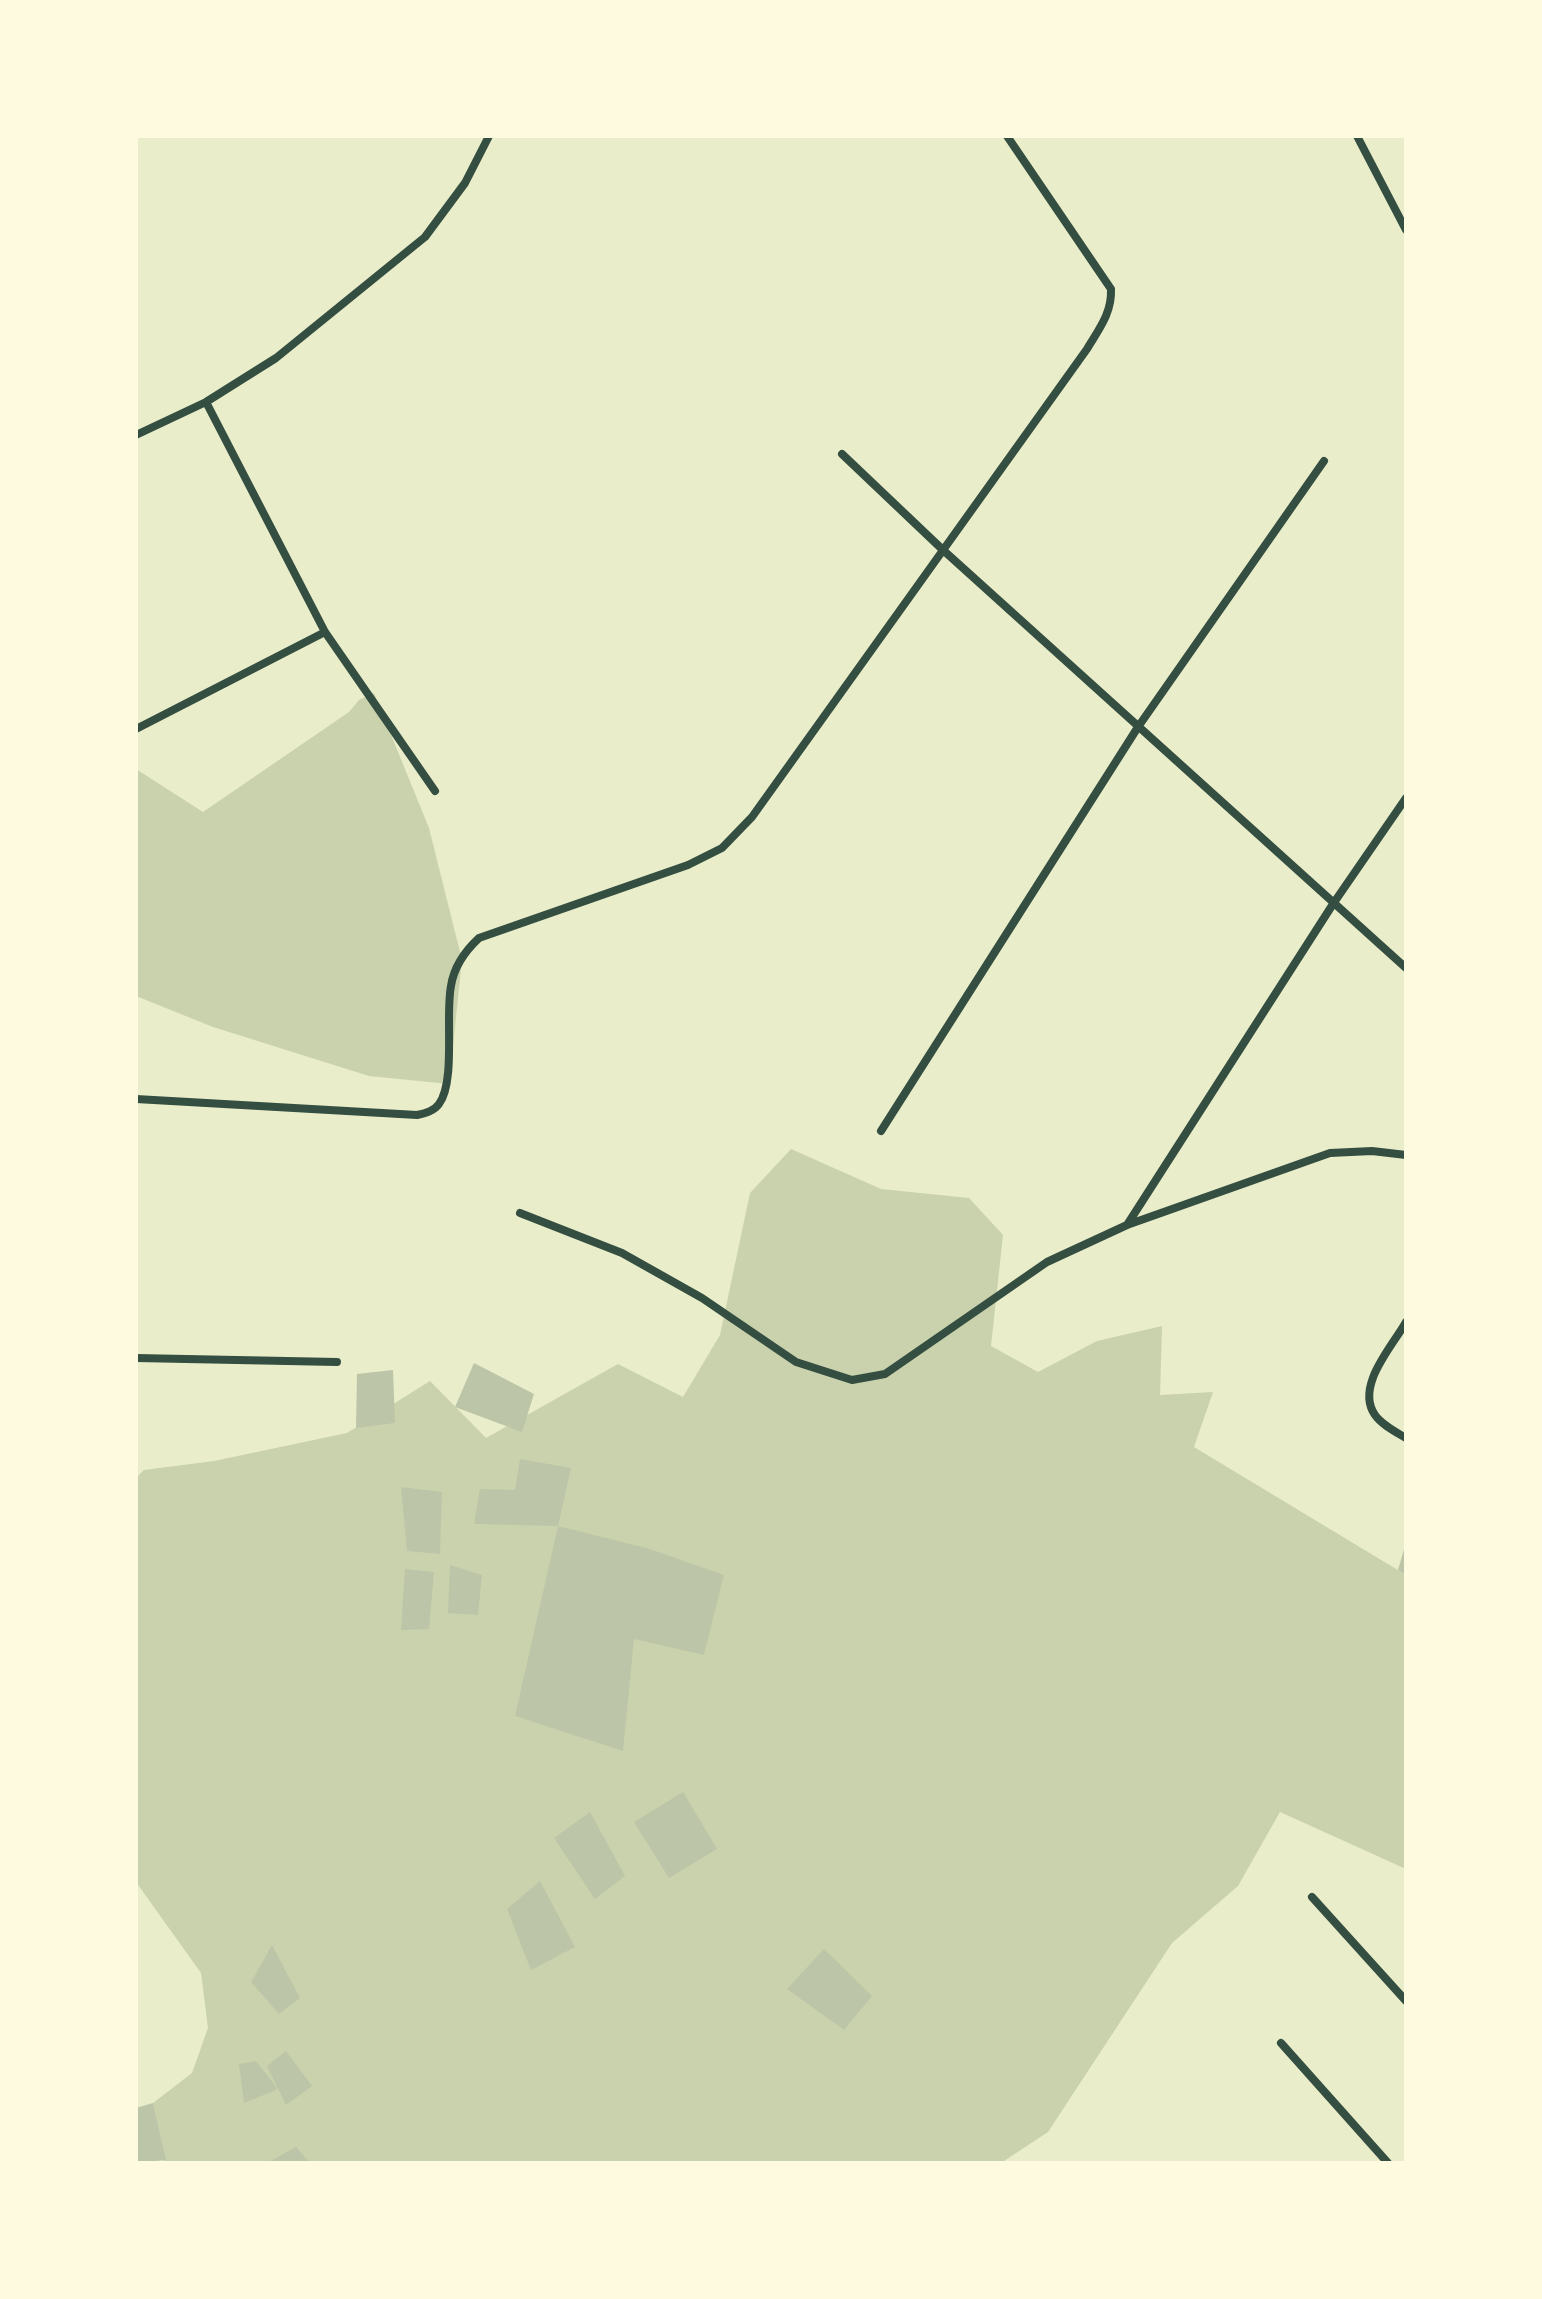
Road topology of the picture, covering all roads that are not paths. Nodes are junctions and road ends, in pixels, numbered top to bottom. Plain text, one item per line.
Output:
1 (489, 136) edge
2 (1007, 136) edge
3 (1357, 136) edge
4 (1406, 230) edge
5 (206, 402) junction
6 (136, 435) edge
7 (842, 454) dead end
8 (1324, 461) dead end
9 (943, 550) junction
10 (325, 632) junction
11 (1138, 727) junction
12 (136, 729) edge
13 (435, 791) dead end
14 (1406, 798) edge
15 (1333, 904) junction
16 (1406, 968) edge
17 (136, 1099) edge
18 (881, 1131) dead end
19 (1406, 1155) edge
20 (520, 1213) dead end
21 (1127, 1225) junction
22 (1406, 1322) edge
23 (136, 1358) edge
24 (337, 1362) dead end
25 (1406, 1438) edge
26 (1312, 1897) dead end
27 (1406, 2001) edge
28 (1281, 2043) dead end
29 (1388, 2163) edge

1 - 5 street
2 - 9 street
3 - 4 street
5 - 6 street
5 - 10 street
7 - 9 street
8 - 11 street
9 - 11 street
9 - 17 street
10 - 12 street
10 - 13 street
11 - 15 street
11 - 18 street
14 - 15 street
15 - 16 street
15 - 21 street
19 - 21 street
20 - 21 street
22 - 25 street
23 - 24 street
26 - 27 street
28 - 29 street

